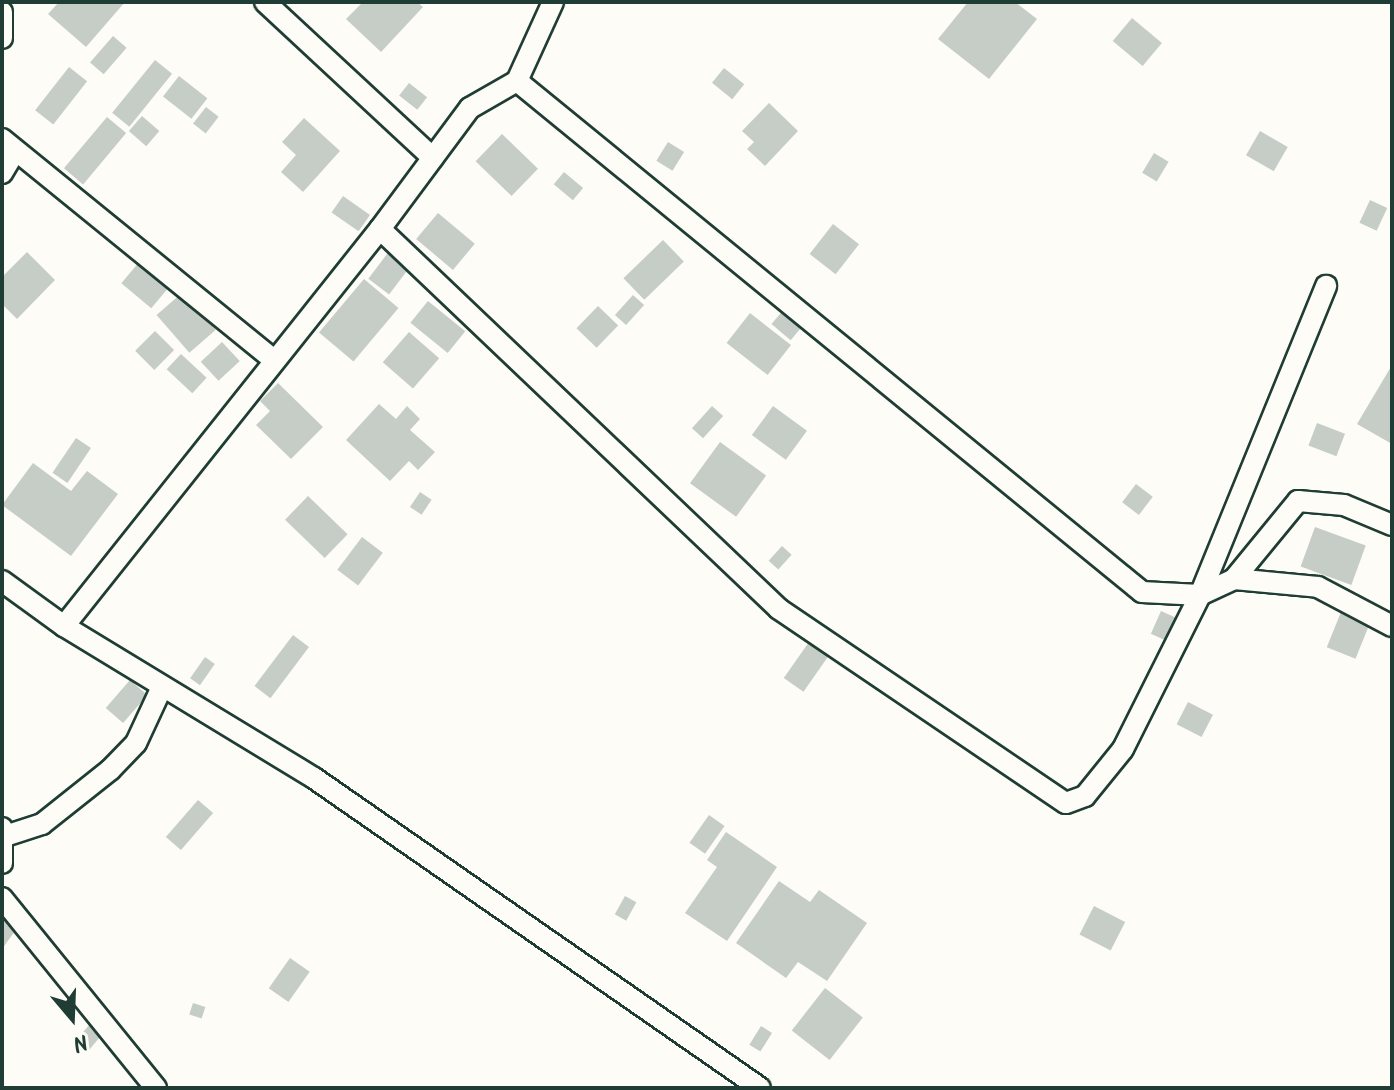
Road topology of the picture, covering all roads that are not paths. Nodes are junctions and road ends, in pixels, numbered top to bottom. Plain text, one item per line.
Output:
1 (265, 2) edge
2 (553, 2) edge
3 (2, 12) edge
4 (2, 38) edge
5 (517, 81) junction
6 (9, 145) edge
7 (433, 158) junction
8 (2, 173) edge
9 (380, 229) junction
10 (1326, 286) dead end
11 (274, 360) junction
12 (1392, 525) edge
13 (1234, 579) junction
14 (3, 585) edge
15 (1200, 595) junction
16 (64, 626) junction
17 (1392, 626) edge
18 (162, 687) junction
19 (3, 834) edge
20 (2, 863) edge
21 (2, 898) edge
22 (156, 1088) edge
23 (760, 1088) edge

1 - 7 street
2 - 5 street
3 - 4 street
5 - 7 street
5 - 15 street
6 - 8 street
6 - 11 street
7 - 9 street
9 - 11 street
9 - 15 street
10 - 15 street
11 - 16 street
12 - 13 street
13 - 15 street
13 - 17 street
14 - 16 street
16 - 18 street
18 - 19 street
18 - 23 street
19 - 20 street
21 - 22 street

